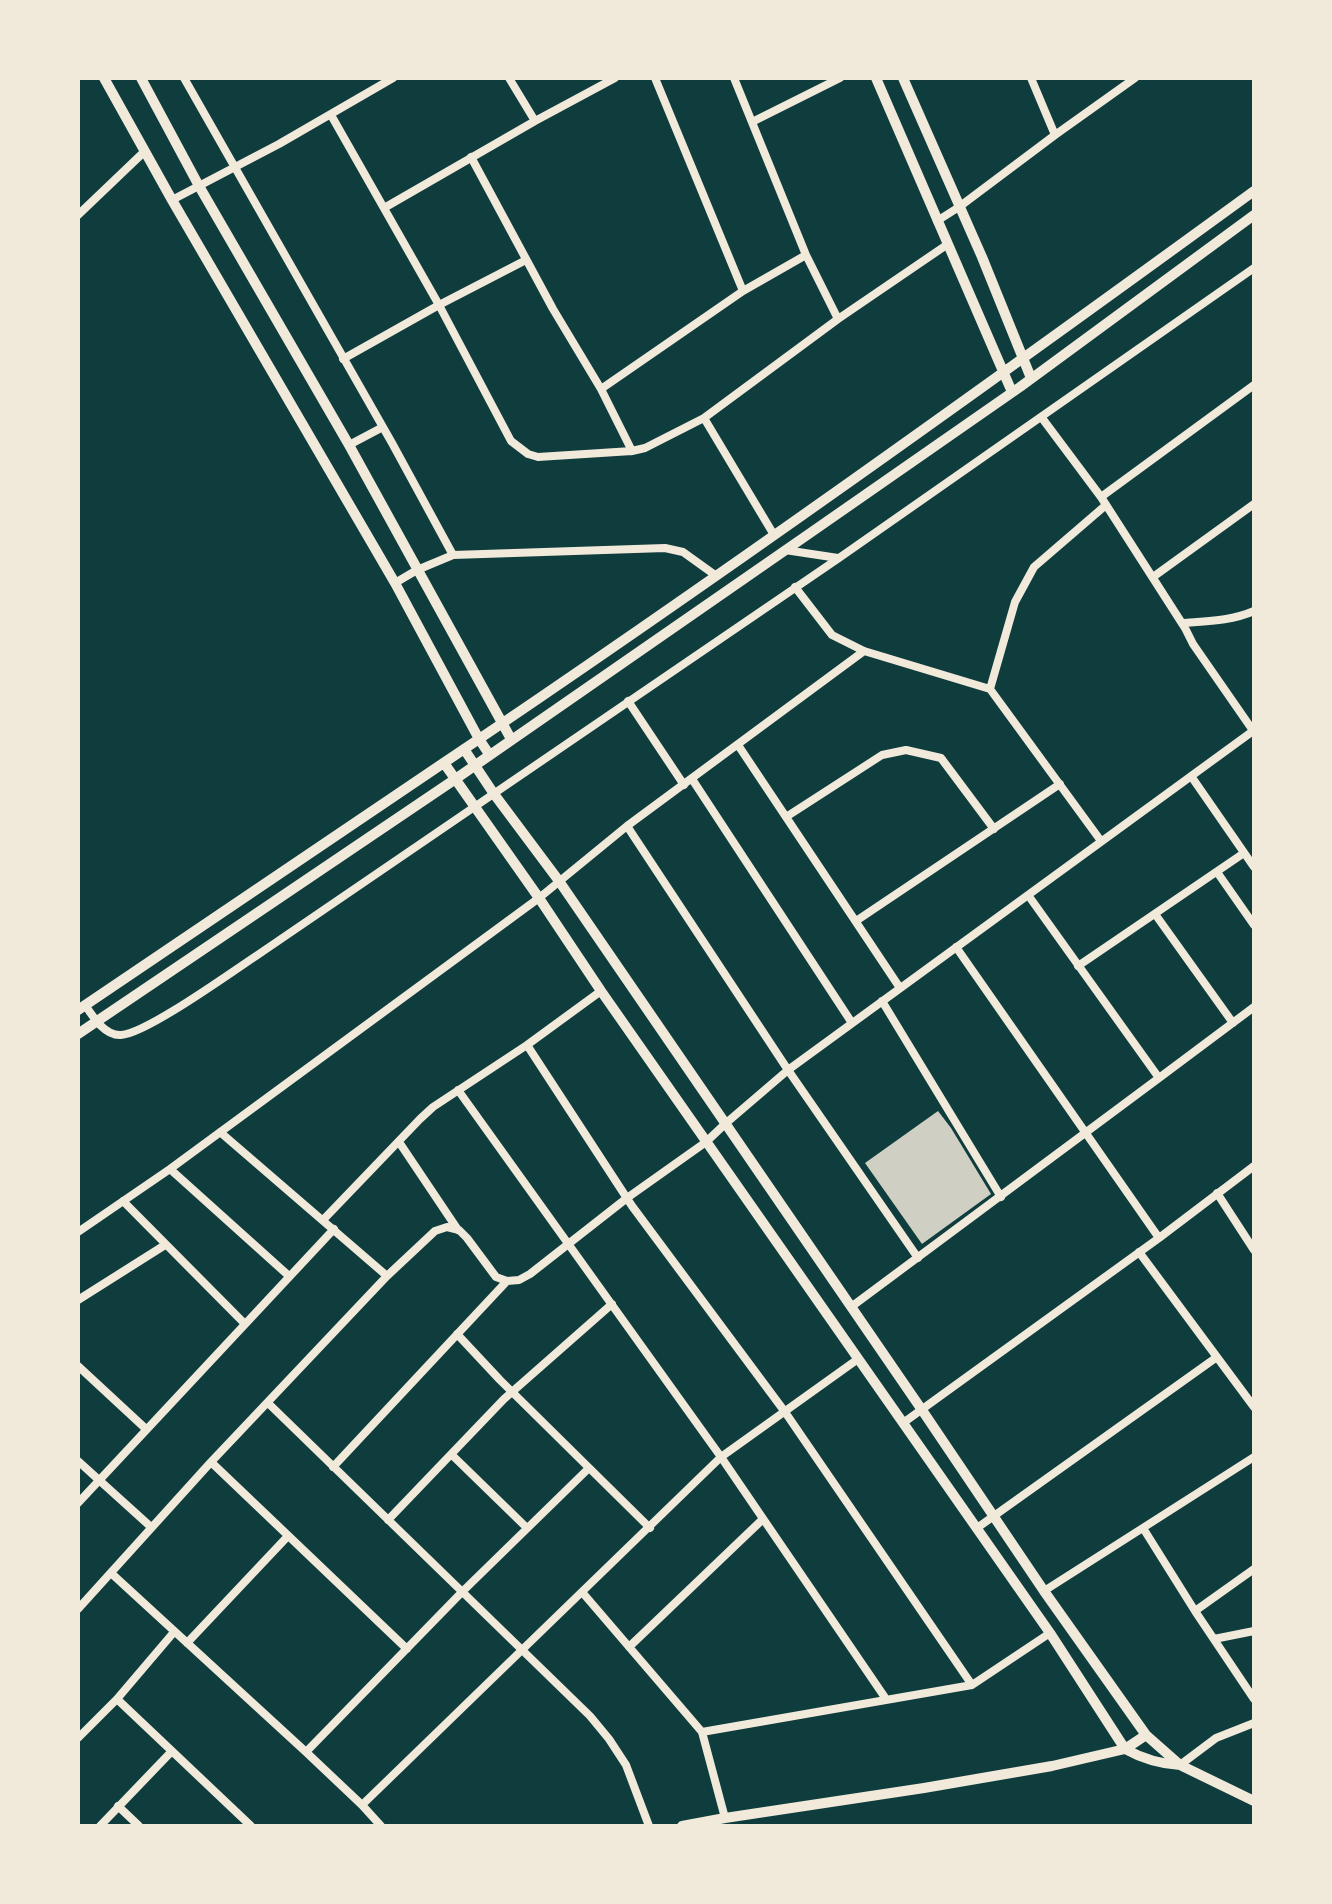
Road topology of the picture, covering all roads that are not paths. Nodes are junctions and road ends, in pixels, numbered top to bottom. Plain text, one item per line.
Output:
1 (104, 78) edge
2 (141, 78) edge
3 (184, 78) edge
4 (393, 78) edge
5 (509, 78) edge
6 (615, 78) edge
7 (655, 78) edge
8 (734, 78) edge
9 (840, 78) edge
10 (876, 78) edge
11 (903, 78) edge
12 (1031, 78) edge
13 (1135, 78) edge
14 (331, 115) junction
15 (535, 121) junction
16 (752, 122) junction
17 (1055, 135) junction
18 (145, 151) junction
19 (471, 157) junction
20 (235, 167) junction
21 (199, 186) junction
22 (1254, 191) edge
23 (172, 200) junction
24 (959, 207) junction
25 (384, 208) junction
26 (78, 215) edge
27 (1254, 215) edge
28 (937, 221) junction
29 (948, 244) junction
30 (806, 255) junction
31 (526, 260) junction
32 (1254, 268) edge
33 (743, 291) junction
34 (439, 305) junction
35 (838, 319) junction
36 (343, 359) junction
37 (1023, 359) junction
38 (1003, 372) junction
39 (1031, 378) junction
40 (1254, 385) edge
41 (601, 389) junction
42 (1012, 392) junction
43 (704, 418) junction
44 (1042, 418) junction
45 (383, 427) junction
46 (349, 445) junction
47 (632, 451) junction
48 (1103, 501) junction
49 (1254, 504) edge
50 (774, 535) junction
51 (785, 550) junction
52 (453, 555) junction
53 (839, 558) junction
54 (417, 570) junction
55 (715, 575) junction
56 (1153, 577) junction
57 (395, 583) junction
58 (795, 587) junction
59 (1254, 611) edge
60 (1184, 625) junction
61 (864, 651) junction
62 (990, 689) junction
63 (628, 701) junction
64 (502, 723) junction
65 (1253, 732) edge
66 (479, 739) junction
67 (511, 739) junction
68 (738, 745) junction
69 (464, 749) junction
70 (489, 754) junction
71 (444, 763) junction
72 (475, 764) junction
73 (1191, 776) junction
74 (454, 780) junction
75 (688, 782) junction
76 (1060, 784) junction
77 (494, 794) junction
78 (474, 807) junction
79 (786, 817) junction
80 (627, 826) junction
81 (994, 829) junction
82 (1101, 841) junction
83 (1244, 853) junction
84 (1254, 867) edge
85 (1217, 872) junction
86 (559, 881) junction
87 (1028, 895) junction
88 (539, 898) junction
89 (1155, 914) junction
90 (856, 921) junction
91 (1254, 925) edge
92 (956, 947) junction
93 (1078, 966) junction
94 (900, 988) junction
95 (601, 991) junction
96 (882, 1001) junction
97 (81, 1007) edge
98 (1254, 1007) edge
99 (96, 1021) junction
100 (852, 1023) junction
101 (1233, 1023) junction
102 (80, 1032) edge
103 (527, 1045) junction
104 (788, 1070) junction
105 (1159, 1078) junction
106 (458, 1090) junction
107 (725, 1124) junction
108 (220, 1132) junction
109 (1086, 1133) junction
110 (399, 1142) junction
111 (706, 1142) junction
112 (1254, 1166) edge
113 (170, 1169) junction
114 (1217, 1193) junction
115 (1001, 1197) junction
116 (627, 1198) junction
117 (123, 1201) junction
118 (323, 1220) junction
119 (334, 1229) junction
120 (459, 1230) junction
121 (78, 1232) edge
122 (1159, 1238) junction
123 (569, 1243) junction
124 (165, 1245) junction
125 (1254, 1250) edge
126 (1139, 1252) junction
127 (918, 1258) junction
128 (289, 1276) junction
129 (387, 1276) junction
130 (507, 1281) junction
131 (78, 1300) edge
132 (612, 1304) junction
133 (851, 1307) junction
134 (245, 1324) junction
135 (457, 1334) junction
136 (1217, 1357) junction
137 (858, 1359) junction
138 (78, 1366) edge
139 (512, 1392) junction
140 (268, 1403) junction
141 (1254, 1407) edge
142 (922, 1410) junction
143 (785, 1412) junction
144 (903, 1423) junction
145 (146, 1429) junction
146 (452, 1455) junction
147 (721, 1457) junction
148 (1254, 1457) edge
149 (78, 1461) edge
150 (211, 1462) junction
151 (333, 1467) junction
152 (589, 1468) junction
153 (98, 1481) junction
154 (78, 1503) edge
155 (993, 1516) junction
156 (763, 1519) junction
157 (388, 1520) junction
158 (151, 1527) junction
159 (527, 1528) junction
160 (650, 1528) junction
161 (977, 1528) junction
162 (1143, 1528) junction
163 (288, 1536) junction
164 (1254, 1569) edge
165 (111, 1573) junction
166 (1044, 1591) junction
167 (462, 1592) junction
168 (582, 1592) junction
169 (78, 1609) edge
170 (1195, 1611) junction
171 (1254, 1631) edge
172 (174, 1632) junction
173 (1050, 1633) junction
174 (1214, 1639) junction
175 (187, 1643) junction
176 (629, 1647) junction
177 (407, 1649) junction
178 (521, 1649) junction
179 (972, 1685) junction
180 (117, 1699) junction
181 (886, 1699) junction
182 (1254, 1699) edge
183 (1254, 1723) edge
184 (702, 1732) junction
185 (1146, 1735) junction
186 (78, 1738) edge
187 (1125, 1749) junction
188 (172, 1751) junction
189 (306, 1752) junction
190 (1180, 1765) junction
191 (1254, 1801) edge
192 (362, 1805) junction
193 (118, 1806) junction
194 (725, 1818) junction
195 (100, 1826) edge
196 (139, 1826) edge
197 (251, 1826) edge
198 (381, 1826) edge
199 (649, 1826) edge
200 (682, 1826) edge

1 - 18 street
2 - 21 street
3 - 20 street
4 - 14 street
5 - 15 street
6 - 15 street
7 - 33 street
8 - 16 street
9 - 16 street
10 - 28 street
11 - 24 street
12 - 17 street
13 - 17 street
14 - 20 street
14 - 25 street
15 - 19 street
16 - 30 street
17 - 24 street
18 - 23 street
18 - 26 street
19 - 25 street
19 - 31 street
20 - 21 street
20 - 36 street
21 - 23 street
21 - 46 street
22 - 37 street
23 - 57 street
24 - 28 street
24 - 37 street
25 - 34 street
27 - 39 street
28 - 29 street
29 - 35 street
29 - 38 street
30 - 33 street
30 - 35 street
31 - 34 street
31 - 41 street
32 - 44 street
33 - 41 street
34 - 36 street
34 - 47 street
35 - 43 street
36 - 45 street
37 - 38 street
37 - 39 street
38 - 42 street
38 - 50 street
39 - 42 street
40 - 48 street
41 - 47 street
42 - 51 street
43 - 47 street
43 - 50 street
44 - 48 street
44 - 53 street
45 - 46 street
45 - 52 street
46 - 54 street
48 - 56 street
48 - 62 street
49 - 56 street
50 - 55 street
51 - 53 street
51 - 67 street
52 - 54 street
52 - 55 street
53 - 58 street
54 - 57 street
54 - 64 street
55 - 64 street
56 - 60 street
57 - 66 street
58 - 61 street
58 - 63 street
59 - 60 street
60 - 65 street
61 - 62 street
61 - 68 street
62 - 76 street
63 - 75 street
63 - 77 street
64 - 66 street
64 - 67 street
65 - 73 street
66 - 69 street
66 - 70 street
67 - 70 street
68 - 75 street
68 - 79 street
69 - 71 street
69 - 72 street
70 - 72 street
71 - 74 street
71 - 97 street
72 - 74 street
72 - 77 street
73 - 82 street
73 - 83 street
74 - 78 street
74 - 99 street
75 - 80 street
75 - 100 street
76 - 81 street
76 - 82 street
77 - 78 street
77 - 86 street
78 - 88 street
78 - 99 street
79 - 81 street
79 - 90 street
80 - 86 street
80 - 104 street
81 - 90 street
82 - 87 street
83 - 84 street
83 - 85 street
85 - 89 street
85 - 91 street
86 - 88 street
86 - 107 street
87 - 92 street
87 - 93 street
88 - 95 street
88 - 108 street
89 - 93 street
89 - 101 street
90 - 94 street
92 - 94 street
92 - 109 street
93 - 105 street
94 - 96 street
95 - 103 street
95 - 111 street
96 - 100 street
96 - 115 street
97 - 99 street
98 - 101 street
99 - 102 street
100 - 104 street
101 - 105 street
103 - 106 street
103 - 116 street
104 - 107 street
104 - 127 street
105 - 109 street
106 - 110 street
106 - 123 street
107 - 111 street
107 - 133 street
108 - 113 street
108 - 118 street
109 - 115 street
109 - 122 street
110 - 118 street
110 - 120 street
111 - 116 street
111 - 137 street
112 - 114 street
113 - 117 street
113 - 128 street
114 - 122 street
114 - 125 street
115 - 127 street
116 - 123 street
116 - 143 street
117 - 121 street
117 - 124 street
118 - 119 street
119 - 128 street
119 - 129 street
120 - 129 street
120 - 130 street
122 - 126 street
123 - 130 street
123 - 132 street
124 - 131 street
124 - 134 street
126 - 136 street
126 - 142 street
127 - 133 street
128 - 134 street
129 - 140 street
130 - 135 street
132 - 139 street
132 - 147 street
133 - 142 street
134 - 145 street
135 - 139 street
135 - 151 street
136 - 141 street
136 - 155 street
137 - 143 street
137 - 144 street
138 - 145 street
139 - 146 street
139 - 152 street
140 - 150 street
140 - 151 street
142 - 144 street
142 - 155 street
143 - 147 street
143 - 179 street
144 - 161 street
145 - 153 street
146 - 157 street
146 - 159 street
147 - 156 street
147 - 160 street
148 - 162 street
149 - 153 street
150 - 158 street
150 - 163 street
151 - 157 street
152 - 159 street
152 - 160 street
153 - 154 street
153 - 158 street
155 - 161 street
155 - 166 street
156 - 176 street
156 - 181 street
157 - 167 street
158 - 165 street
159 - 167 street
160 - 168 street
161 - 173 street
162 - 166 street
162 - 170 street
163 - 175 street
163 - 177 street
164 - 170 street
165 - 169 street
165 - 172 street
166 - 185 street
167 - 177 street
167 - 178 street
168 - 176 street
168 - 178 street
170 - 174 street
171 - 174 street
172 - 175 street
172 - 180 street
173 - 179 street
173 - 187 street
174 - 182 street
175 - 189 street
176 - 184 street
177 - 189 street
178 - 192 street
178 - 199 street
179 - 181 street
180 - 186 street
180 - 188 street
181 - 184 street
183 - 190 street
184 - 194 street
185 - 187 street
185 - 190 street
187 - 190 street
187 - 194 street
188 - 193 street
188 - 197 street
189 - 192 street
190 - 191 street
192 - 198 street
193 - 195 street
193 - 196 street
194 - 200 street

